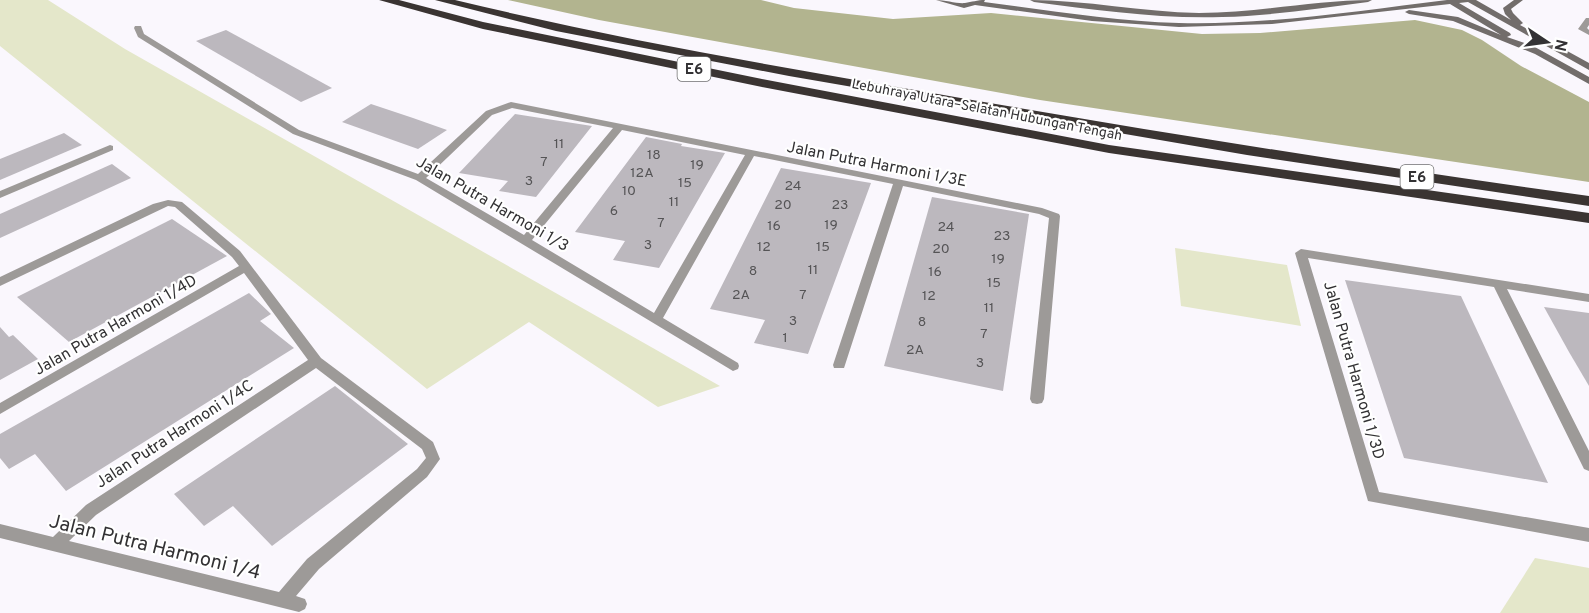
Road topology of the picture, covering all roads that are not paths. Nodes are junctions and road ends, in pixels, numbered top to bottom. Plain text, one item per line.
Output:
1 (385, 0) edge
2 (441, 0) edge
3 (940, 0) edge
4 (1034, 0) edge
5 (1368, 0) edge
6 (1468, 0) edge
7 (1519, 0) edge
8 (1449, 1) edge
9 (979, 2) edge
10 (1377, 10) junction
11 (1589, 20) edge
12 (138, 28) dead end
13 (1589, 33) edge
14 (1542, 42) junction
15 (1536, 52) junction
16 (1589, 67) edge
17 (1589, 81) edge
18 (619, 127) junction
19 (110, 148) dead end
20 (751, 153) junction
21 (420, 178) junction
22 (899, 182) junction
23 (0, 195) edge
24 (1589, 201) edge
25 (1589, 218) edge
26 (525, 241) junction
27 (246, 267) junction
28 (0, 282) edge
29 (1498, 283) junction
30 (1589, 298) edge
31 (656, 319) junction
32 (316, 361) junction
33 (839, 365) dead end
34 (733, 366) dead end
35 (1037, 399) dead end
36 (0, 408) edge
37 (1589, 465) edge
38 (0, 531) edge
39 (1589, 535) edge
40 (57, 543) junction

1 - 25 highway, Lebuhraya Utara–Selatan Hubungan Tengah / E6
2 - 24 highway, Lebuhraya Utara–Selatan Hubungan Tengah / E6
3 - 9 main road
4 - 5 main road
6 - 8 main road
6 - 14 main road
7 - 14 main road
8 - 10 main road
8 - 15 main road
9 - 10 main road
10 - 15 main road
11 - 13 street
12 - 21 street, Jalan Putra Harmoni 1/3
14 - 16 main road
15 - 17 main road
18 - 20 street, Jalan Putra Harmoni 1/3E
18 - 21 street, Jalan Putra Harmoni 1/3E
18 - 26 street
19 - 23 street
20 - 22 street, Jalan Putra Harmoni 1/3E
20 - 31 street
21 - 26 street, Jalan Putra Harmoni 1/3
22 - 33 street
22 - 35 street, Jalan Putra Harmoni 1/3E
26 - 31 street, Jalan Putra Harmoni 1/3
27 - 28 street
27 - 32 street
27 - 36 street, Jalan Putra Harmoni 1/4D
29 - 30 street
29 - 37 street
29 - 39 street, Jalan Putra Harmoni 1/3D
31 - 34 street, Jalan Putra Harmoni 1/3
32 - 40 street, Jalan Putra Harmoni 1/4C
32 - 40 street, Jalan Putra Harmoni 1/4
38 - 40 street, Jalan Putra Harmoni 1/4

